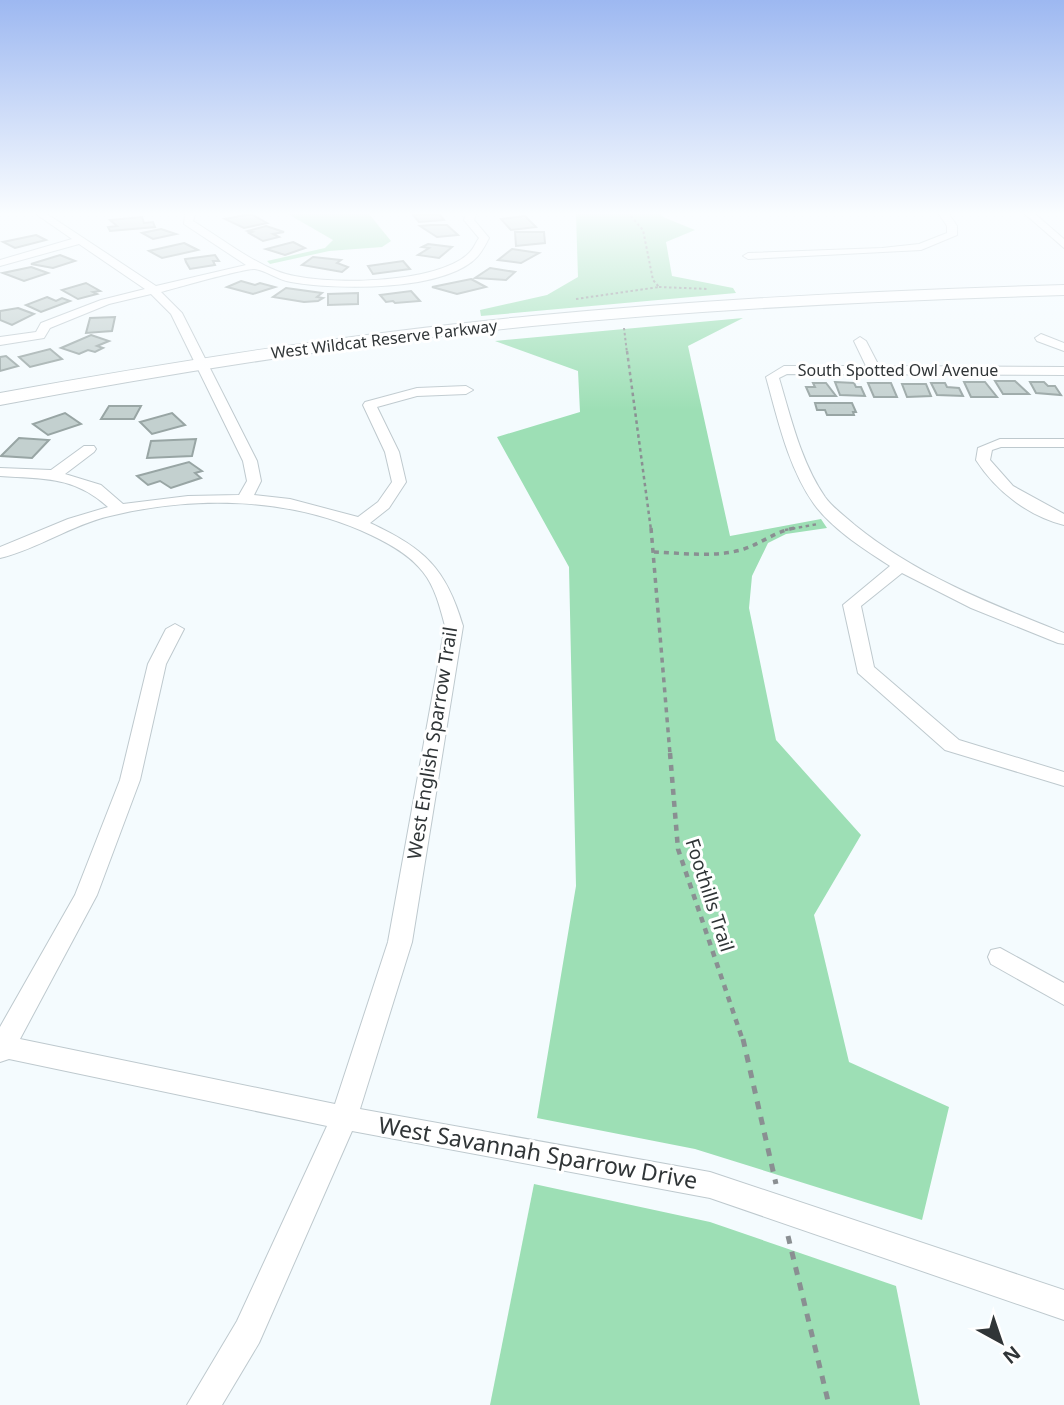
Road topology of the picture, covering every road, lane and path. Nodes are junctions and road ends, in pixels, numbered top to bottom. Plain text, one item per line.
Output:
1 (137, 280) edge
2 (194, 280) edge
3 (295, 280) edge
4 (397, 280) edge
5 (653, 280) edge
6 (659, 287) junction
7 (152, 289) junction
8 (714, 290) dead end
9 (1064, 290) edge
10 (577, 299) dead end
11 (614, 326) dead end
12 (1041, 338) dead end
13 (0, 341) edge
14 (860, 341) dead end
15 (1064, 347) edge
16 (203, 363) junction
17 (874, 370) junction
18 (1064, 371) edge
19 (466, 390) dead end
20 (0, 399) edge
21 (1064, 443) edge
22 (89, 449) dead end
23 (0, 472) edge
24 (54, 475) junction
25 (244, 499) junction
26 (119, 509) junction
27 (841, 520) junction
28 (1064, 520) edge
29 (361, 523) junction
30 (654, 552) junction
31 (0, 553) edge
32 (901, 565) junction
33 (175, 629) dead end
34 (1064, 639) edge
35 (1064, 779) edge
36 (1000, 957) dead end
37 (1064, 995) edge
38 (1, 1048) edge
39 (344, 1118) junction
40 (782, 1209) junction
41 (1064, 1305) edge
42 (203, 1405) edge
43 (829, 1405) edge

1 - 7 street
2 - 7 street
3 - 4 street
5 - 6 path
6 - 8 path
6 - 10 path
7 - 13 street
7 - 16 street
9 - 16 main road, West Wildcat Reserve Parkway
11 - 30 path, Foothills Trail
12 - 15 street
14 - 17 street
16 - 20 main road, West Wildcat Reserve Parkway
16 - 25 street
17 - 18 street, South Spotted Owl Avenue
17 - 27 street, South Spotted Owl Avenue
19 - 29 street
21 - 28 street
22 - 24 street
23 - 24 street
24 - 26 street
25 - 26 street, West English Sparrow Trail
25 - 29 street, West English Sparrow Trail
26 - 31 street, West English Sparrow Trail
27 - 30 path
27 - 32 street, South Spotted Owl Avenue
29 - 39 street, West English Sparrow Trail
30 - 40 path, Foothills Trail
32 - 34 street, South Spotted Owl Avenue
32 - 35 street
33 - 38 street
36 - 37 street
38 - 39 street, West Savannah Sparrow Drive
39 - 40 street, West Savannah Sparrow Drive
39 - 42 street, West English Sparrow Trail
40 - 41 street, West Savannah Sparrow Drive
40 - 43 path, Foothills Trail

